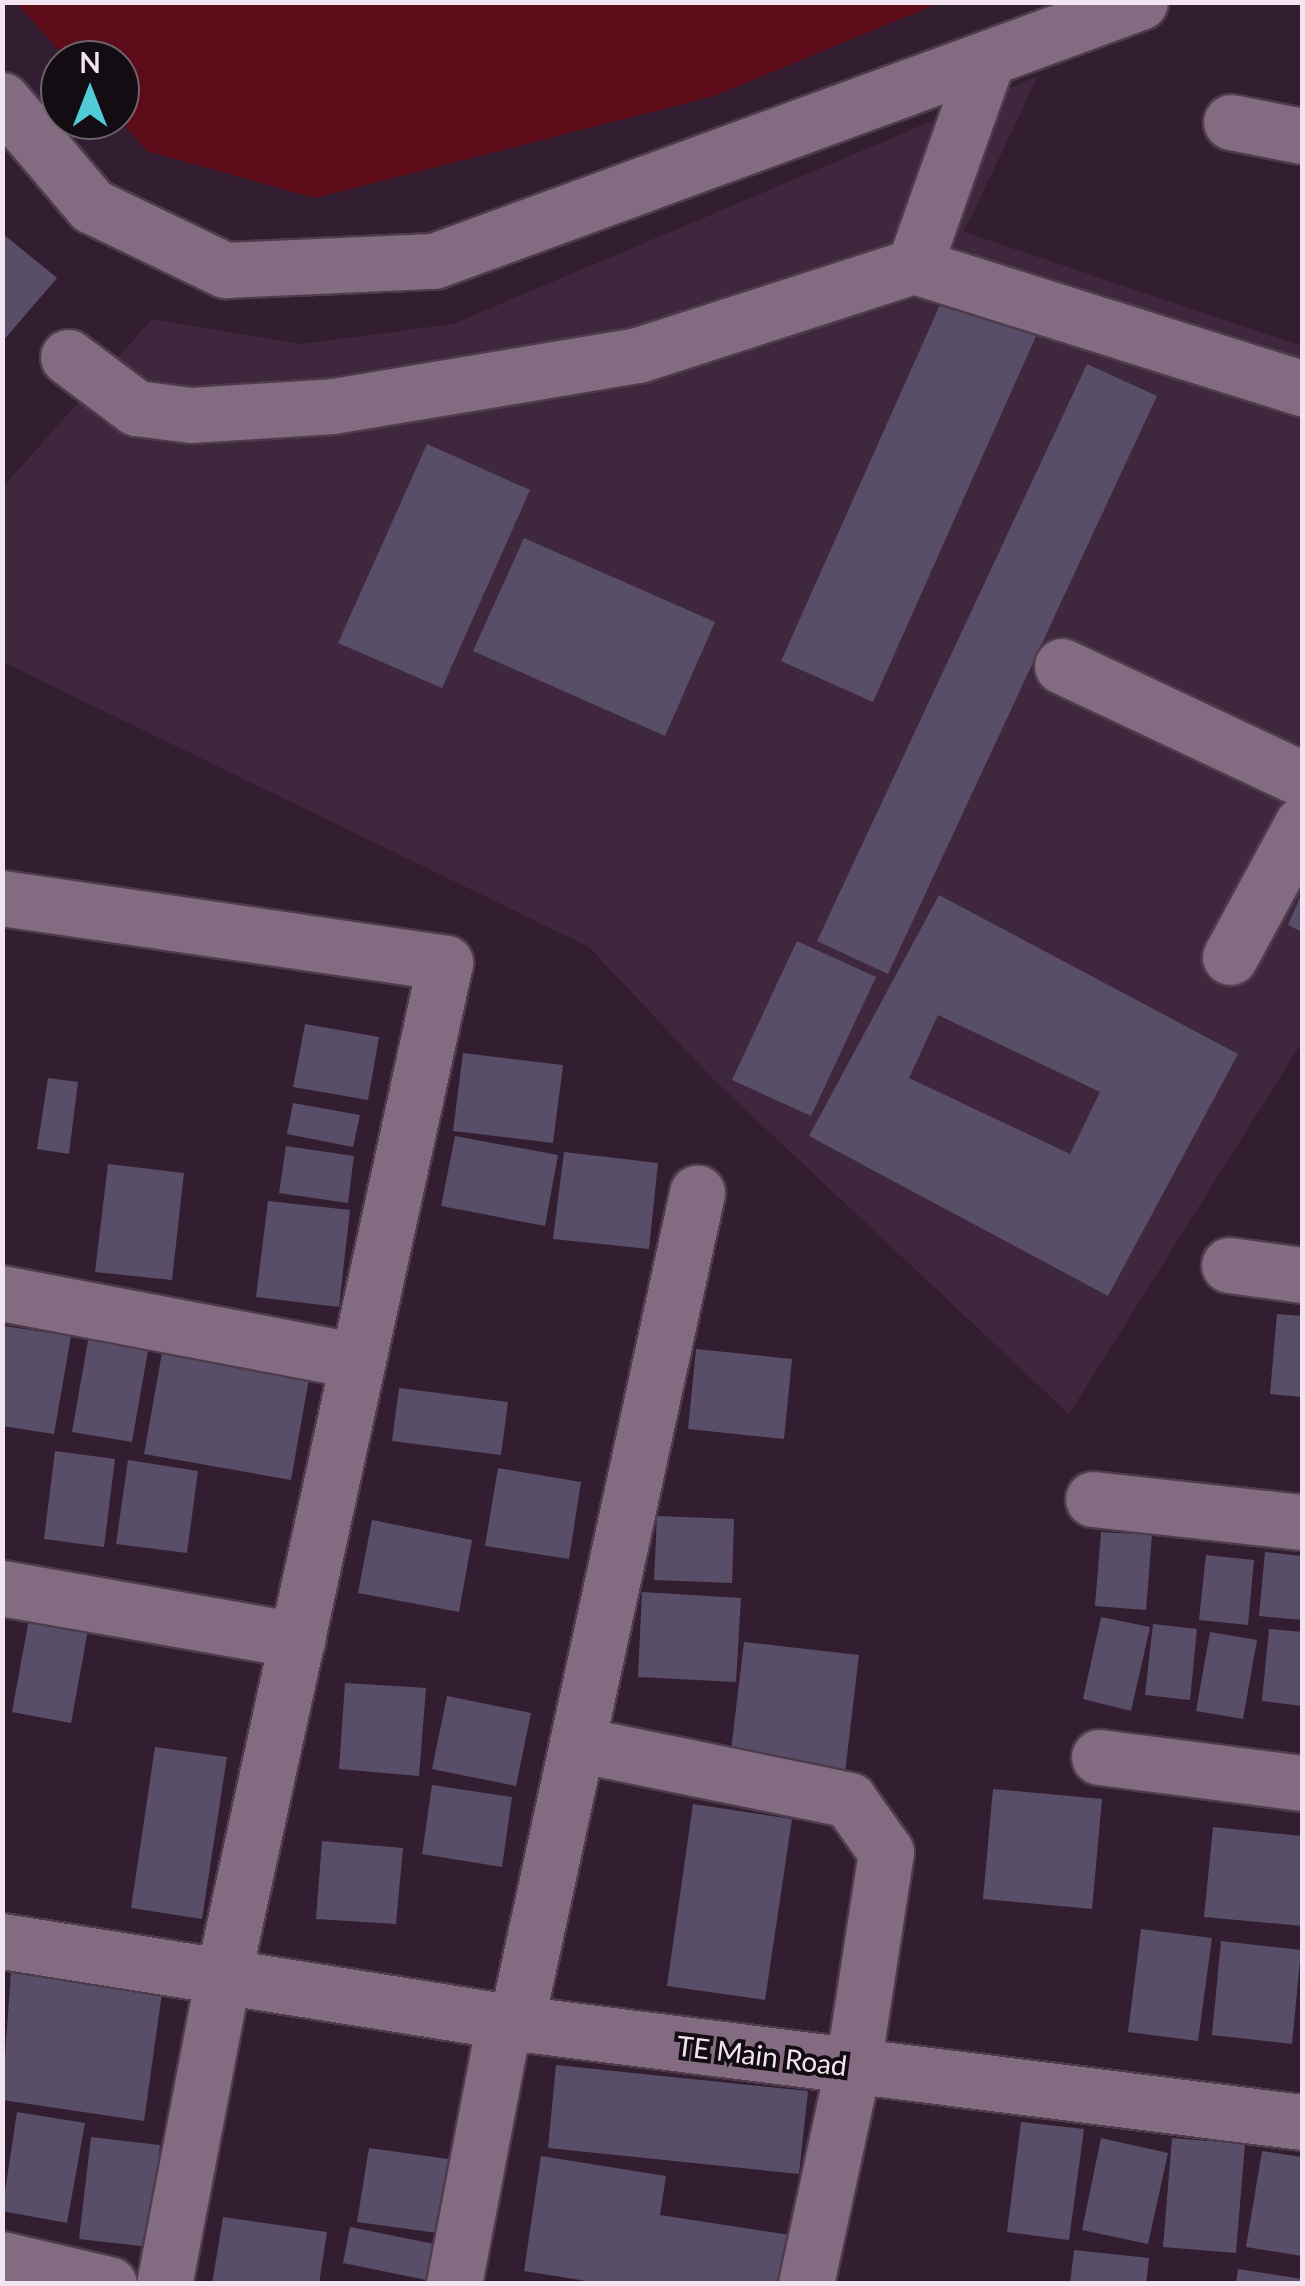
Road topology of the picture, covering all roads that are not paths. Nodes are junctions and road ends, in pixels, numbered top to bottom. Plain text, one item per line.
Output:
1 (1140, 2) edge
2 (986, 63) junction
3 (2, 100) edge
4 (1230, 122) dead end
5 (1302, 136) edge
6 (914, 266) junction
7 (68, 357) dead end
8 (1302, 388) edge
9 (1062, 666) dead end
10 (1302, 779) edge
11 (1302, 824) edge
12 (2, 898) edge
13 (1230, 957) dead end
14 (697, 1193) dead end
15 (1229, 1265) dead end
16 (1302, 1275) edge
17 (2, 1293) edge
18 (358, 1361) junction
19 (1094, 1499) dead end
20 (1302, 1522) edge
21 (2, 1588) edge
22 (297, 1640) junction
23 (577, 1744) junction
24 (1099, 1757) dead end
25 (1302, 1782) edge
26 (2, 1941) edge
27 (222, 1981) junction
28 (510, 2022) junction
29 (854, 2066) junction
30 (1302, 2122) edge
31 (2, 2260) edge
32 (110, 2284) edge
33 (164, 2284) edge
34 (454, 2284) edge
35 (806, 2284) edge

1 - 2 street
2 - 3 street
2 - 6 street
4 - 5 street
6 - 7 street
6 - 8 street
9 - 10 street
11 - 13 street
12 - 18 street
14 - 23 street
15 - 16 street
17 - 18 street
18 - 22 street
19 - 20 street
21 - 22 street
22 - 27 street
23 - 28 street
23 - 29 street
24 - 25 street
26 - 27 street, TE Main Road
27 - 28 street, TE Main Road
27 - 33 street
28 - 29 street, TE Main Road
28 - 34 street
29 - 30 street, TE Main Road
29 - 35 street
31 - 32 street

